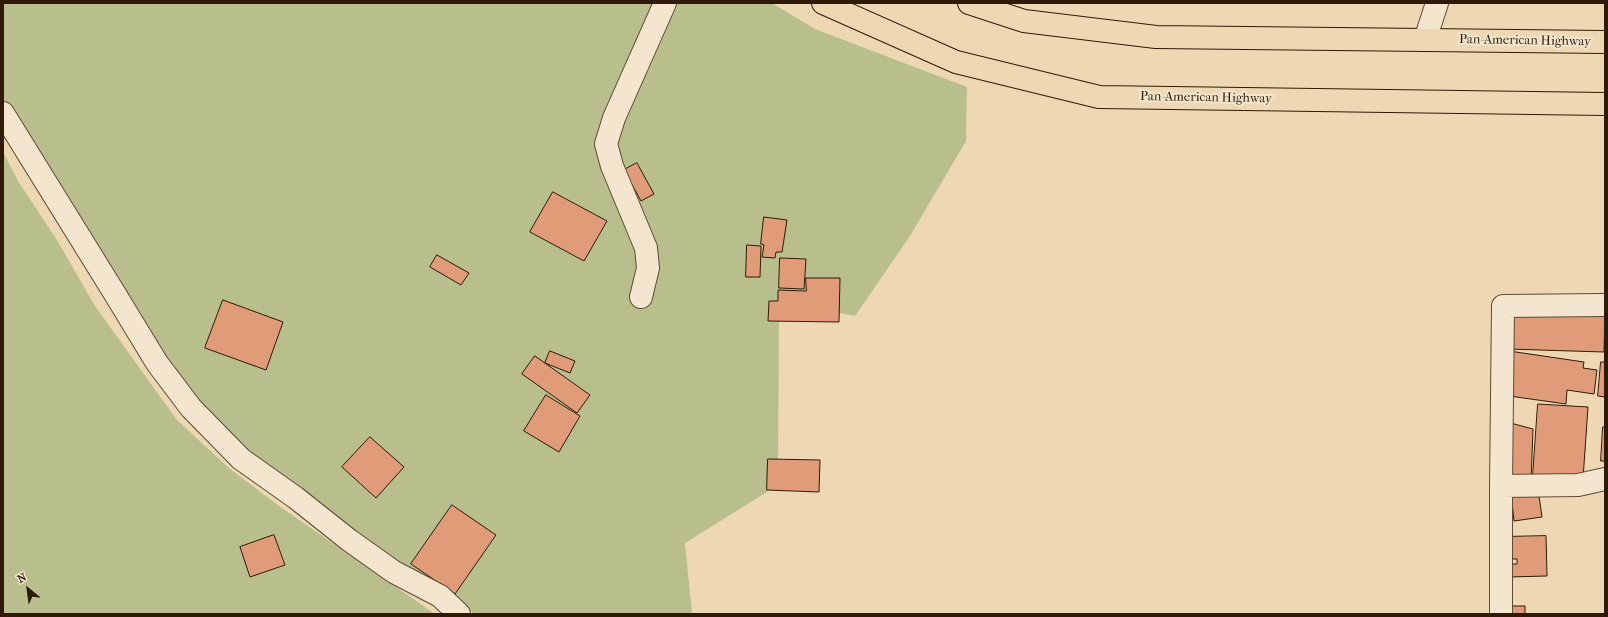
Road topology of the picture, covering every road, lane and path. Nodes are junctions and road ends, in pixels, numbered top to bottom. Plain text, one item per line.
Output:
1 (665, 3) edge
2 (823, 3) edge
3 (969, 3) edge
4 (1437, 3) edge
5 (1425, 40) junction
6 (1605, 42) edge
7 (1605, 104) edge
8 (3, 113) edge
9 (641, 297) dead end
10 (1605, 305) edge
11 (1605, 479) edge
12 (1501, 486) junction
13 (459, 614) edge
14 (1501, 614) edge

1 - 9 street
2 - 7 highway, Pan-American Highway
3 - 5 highway, Pan-American Highway
4 - 5 street
5 - 6 highway, Pan-American Highway
8 - 13 street
10 - 12 street
11 - 12 street
12 - 14 street

